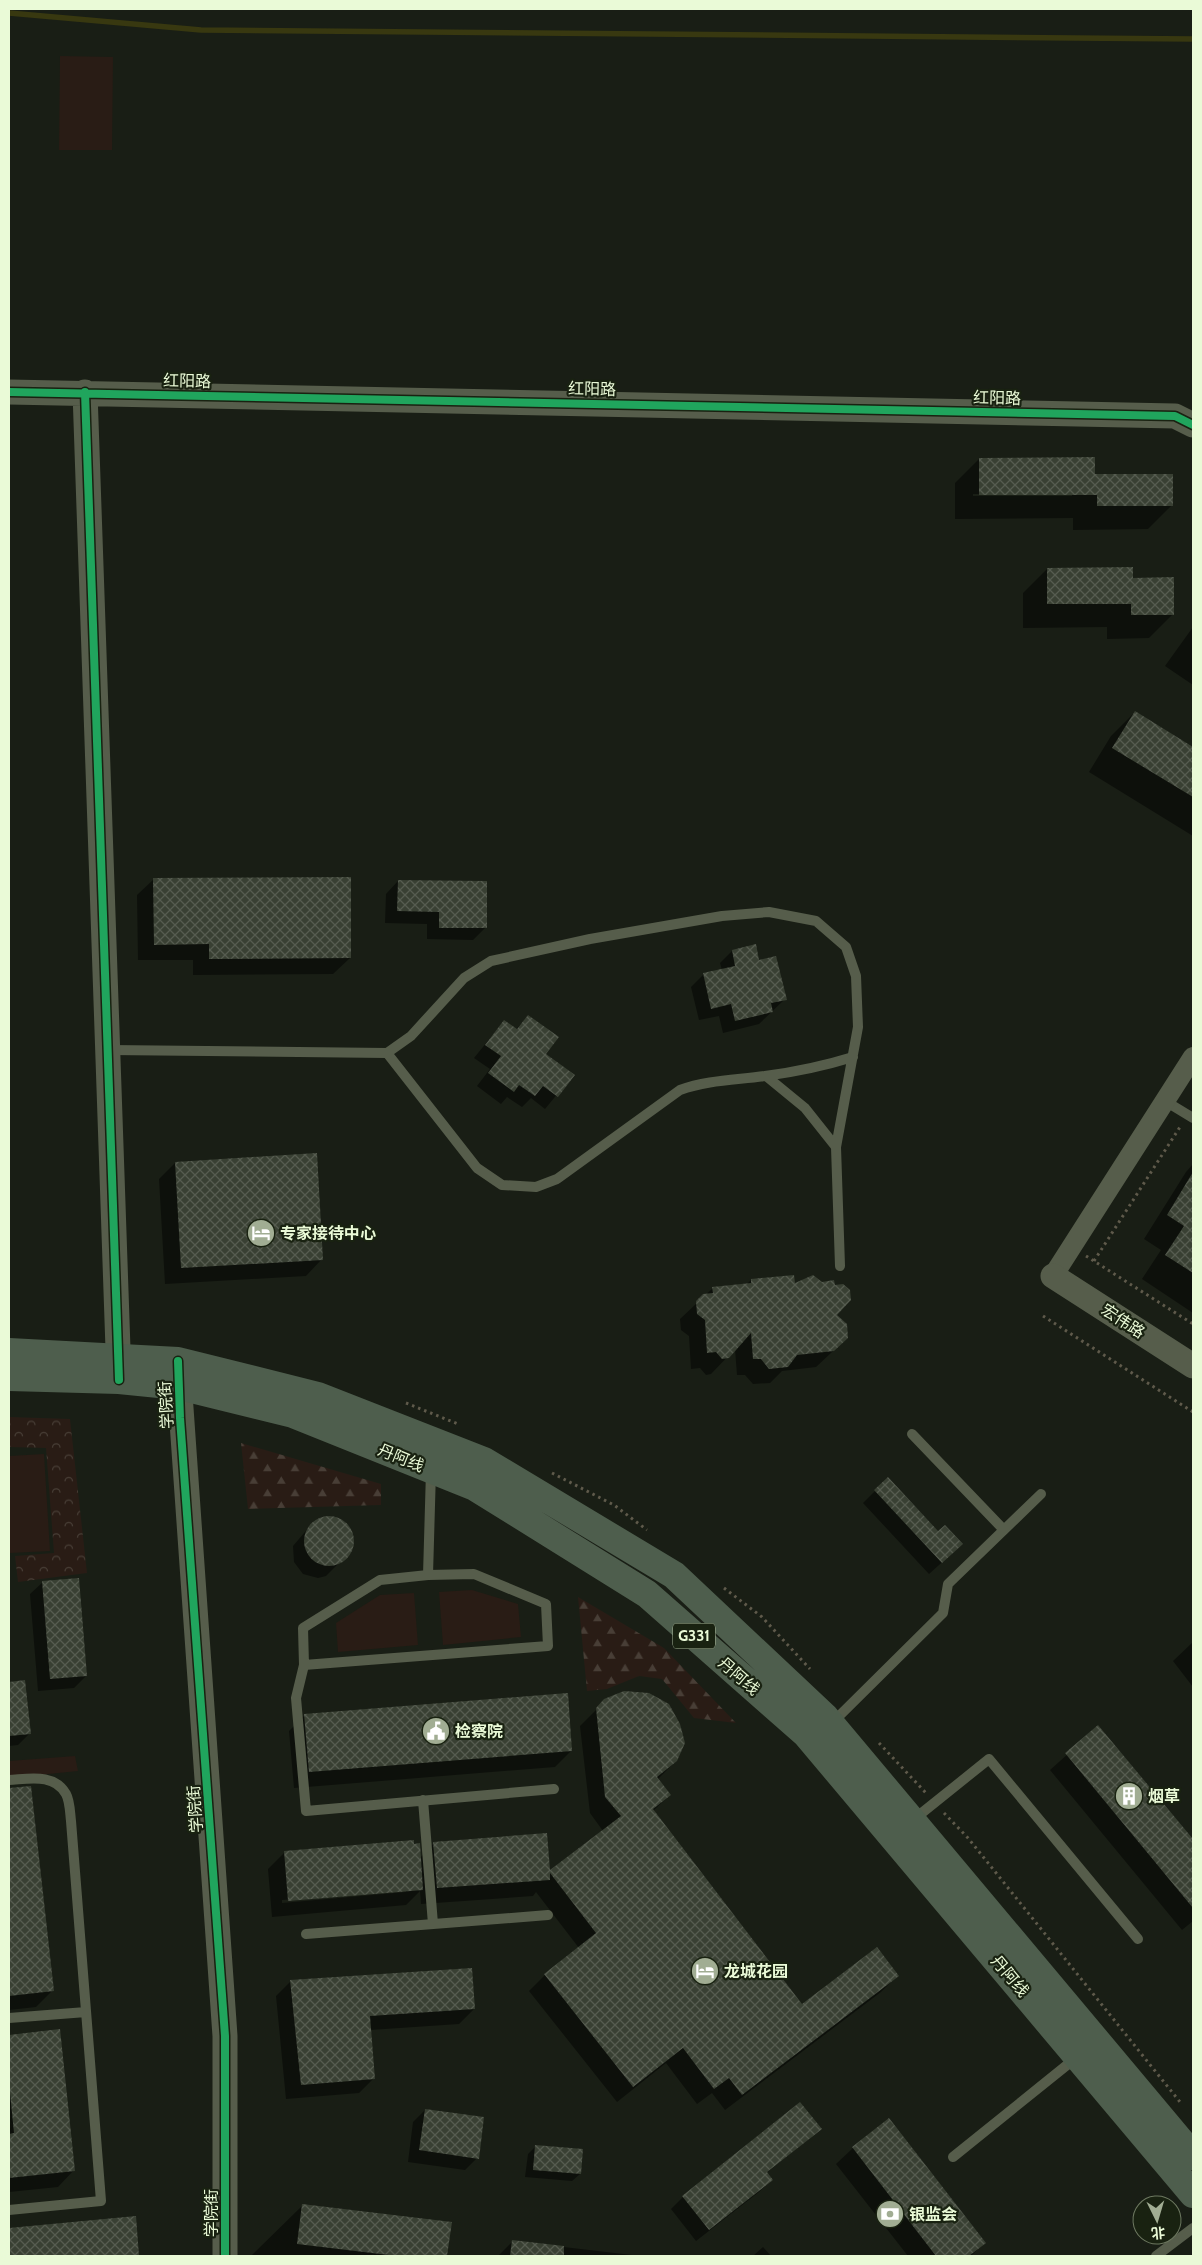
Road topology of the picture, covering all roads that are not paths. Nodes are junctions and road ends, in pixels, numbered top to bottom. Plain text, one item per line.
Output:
1 (9, 392) edge
2 (85, 392) junction
3 (1187, 423) edge
4 (108, 1050) junction
5 (387, 1053) junction
6 (852, 1057) junction
7 (1193, 1057) edge
8 (766, 1076) junction
9 (1165, 1102) junction
10 (1190, 1117) edge
11 (836, 1147) junction
12 (840, 1266) dead end
13 (1053, 1276) joint
14 (9, 1352) edge
15 (1193, 1366) edge
16 (119, 1369) junction
17 (178, 1373) junction
18 (9, 1377) edge
19 (912, 1434) dead end
20 (431, 1470) junction
21 (1041, 1494) dead end
22 (1004, 1530) junction
23 (428, 1575) junction
24 (304, 1665) junction
25 (831, 1724) junction
26 (9, 1780) edge
27 (554, 1788) dead end
28 (423, 1800) junction
29 (912, 1821) junction
30 (548, 1915) dead end
31 (433, 1924) junction
32 (306, 1934) dead end
33 (1138, 1939) dead end
34 (86, 2012) junction
35 (9, 2018) edge
36 (1078, 2057) junction
37 (1193, 2156) edge
38 (953, 2157) dead end
39 (1193, 2194) edge
40 (9, 2210) edge
41 (1193, 2228) edge
42 (225, 2256) edge
43 (1156, 2256) edge

1 - 2 street, 红阳路
2 - 3 street, 红阳路
2 - 4 street
4 - 5 lane
4 - 16 street
5 - 6 lane
5 - 8 lane
6 - 8 lane
6 - 11 lane
7 - 9 street
8 - 11 lane
9 - 10 lane
9 - 13 street
11 - 12 lane
13 - 15 street, 宏伟路
14 - 16 highway, 丹阿线 / G331
16 - 17 highway, 丹阿线 / G331
16 - 18 highway, 丹阿线 / G331
17 - 20 highway, 丹阿线 / G331
17 - 25 highway, 丹阿线 / G331
17 - 42 street, 学院街
19 - 22 lane
20 - 23 lane
20 - 36 highway, 丹阿线 / G331
21 - 22 lane
22 - 25 lane
23 - 24 lane
23 - 24 lane
24 - 28 lane
25 - 29 highway, 丹阿线 / G331
26 - 34 lane
27 - 28 lane
28 - 31 lane
29 - 33 lane
29 - 37 highway, 丹阿线 / G331
30 - 31 lane
31 - 32 lane
34 - 35 lane
34 - 40 lane
36 - 38 lane
36 - 39 highway, 丹阿线 / G331
41 - 43 lane

